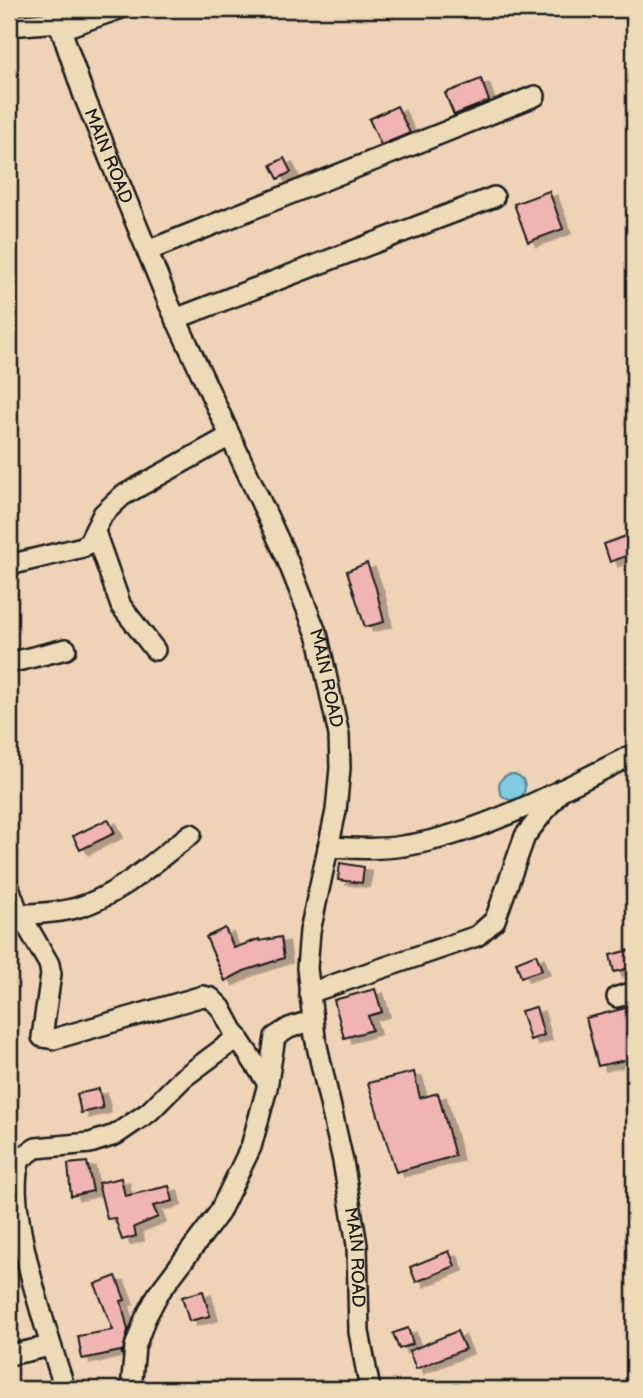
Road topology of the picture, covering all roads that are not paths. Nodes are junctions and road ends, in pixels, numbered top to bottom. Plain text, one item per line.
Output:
1 (120, 9) edge
2 (59, 20) edge
3 (9, 26) edge
4 (536, 96) dead end
5 (494, 197) dead end
6 (147, 251) junction
7 (175, 319) junction
8 (230, 436) junction
9 (95, 532) junction
10 (9, 565) edge
11 (66, 649) dead end
12 (155, 650) dead end
13 (9, 663) edge
14 (634, 754) edge
15 (561, 790) junction
16 (191, 834) dead end
17 (328, 847) junction
18 (9, 887) edge
19 (21, 915) junction
20 (309, 992) junction
21 (313, 1020) junction
22 (239, 1037) junction
23 (267, 1082) junction
24 (13, 1170) edge
25 (51, 1346) junction
26 (9, 1355) edge
27 (65, 1389) edge
28 (131, 1389) edge
29 (370, 1389) edge

1 - 2 street
2 - 3 street
2 - 6 street, MAIN ROAD
4 - 6 street
5 - 7 street
6 - 7 street, MAIN ROAD
7 - 8 street, MAIN ROAD
8 - 9 street
8 - 17 street, MAIN ROAD
9 - 10 street
9 - 12 street
11 - 13 street
14 - 15 street
15 - 17 street
15 - 20 street
16 - 19 street
17 - 20 street, MAIN ROAD
18 - 19 street
19 - 22 street
20 - 21 street, MAIN ROAD
21 - 23 street
21 - 29 street, MAIN ROAD
22 - 23 street
22 - 24 street
23 - 28 street
24 - 25 street
25 - 26 street
25 - 27 street

